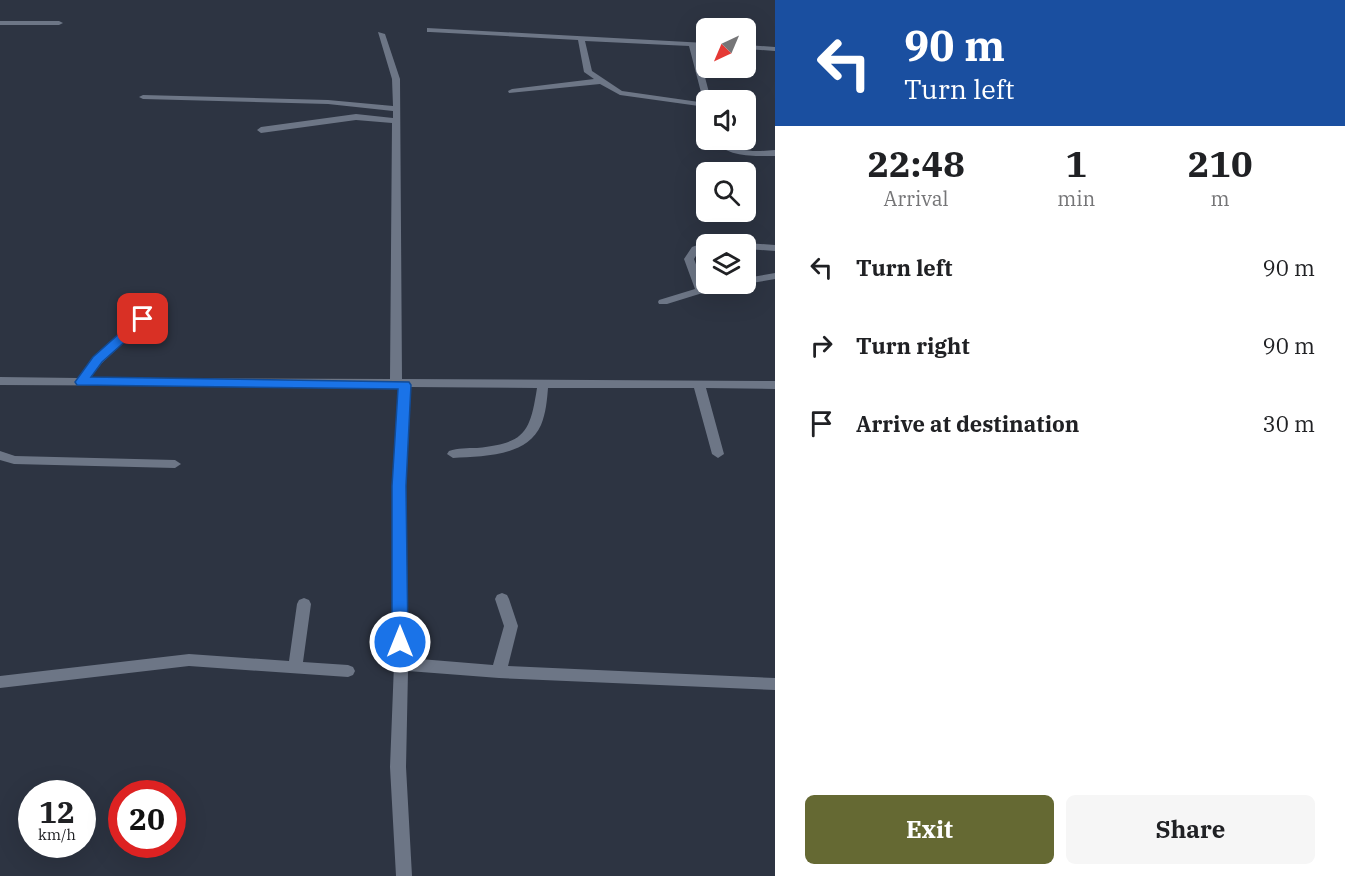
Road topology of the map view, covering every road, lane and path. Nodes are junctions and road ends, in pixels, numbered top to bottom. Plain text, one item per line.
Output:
1 (0, 22) edge
2 (59, 23) dead end
3 (430, 30) dead end
4 (381, 34) dead end
5 (581, 38) junction
6 (692, 44) junction
7 (696, 44) edge
8 (756, 48) edge
9 (775, 49) edge
10 (600, 81) junction
11 (704, 90) edge
12 (512, 91) dead end
13 (142, 97) dead end
14 (696, 104) edge
15 (398, 109) junction
16 (397, 121) junction
17 (261, 130) dead end
18 (733, 150) edge
19 (775, 153) edge
20 (756, 247) edge
21 (775, 248) edge
22 (696, 249) edge
23 (775, 276) edge
24 (696, 279) edge
25 (756, 279) edge
26 (696, 291) edge
27 (663, 302) dead end
28 (143, 319) dead end
29 (0, 381) edge
30 (81, 382) junction
31 (400, 384) junction
32 (543, 384) junction
33 (699, 385) junction
34 (775, 385) edge
35 (453, 454) dead end
36 (718, 454) dead end
37 (0, 455) edge
38 (175, 464) dead end
39 (502, 598) dead end
40 (304, 604) dead end
41 (400, 664) junction
42 (296, 667) junction
43 (348, 671) dead end
44 (499, 672) junction
45 (0, 682) edge
46 (775, 684) edge
47 (404, 876) edge

1 - 2 lane
3 - 5 lane
4 - 15 lane
5 - 6 lane
5 - 10 lane
6 - 7 lane
6 - 11 lane
8 - 9 lane
10 - 12 lane
10 - 14 lane
13 - 15 lane
15 - 16 lane
16 - 17 lane
16 - 31 lane
18 - 19 lane
20 - 21 lane
22 - 24 lane
23 - 25 lane
26 - 27 lane
28 - 30 lane
29 - 30 lane
30 - 31 lane
31 - 32 lane
31 - 41 lane
32 - 33 lane
32 - 35 lane
33 - 34 lane
33 - 36 lane
37 - 38 lane
39 - 44 lane
40 - 42 lane
41 - 44 lane
41 - 47 lane
42 - 43 lane
42 - 45 lane
44 - 46 lane

